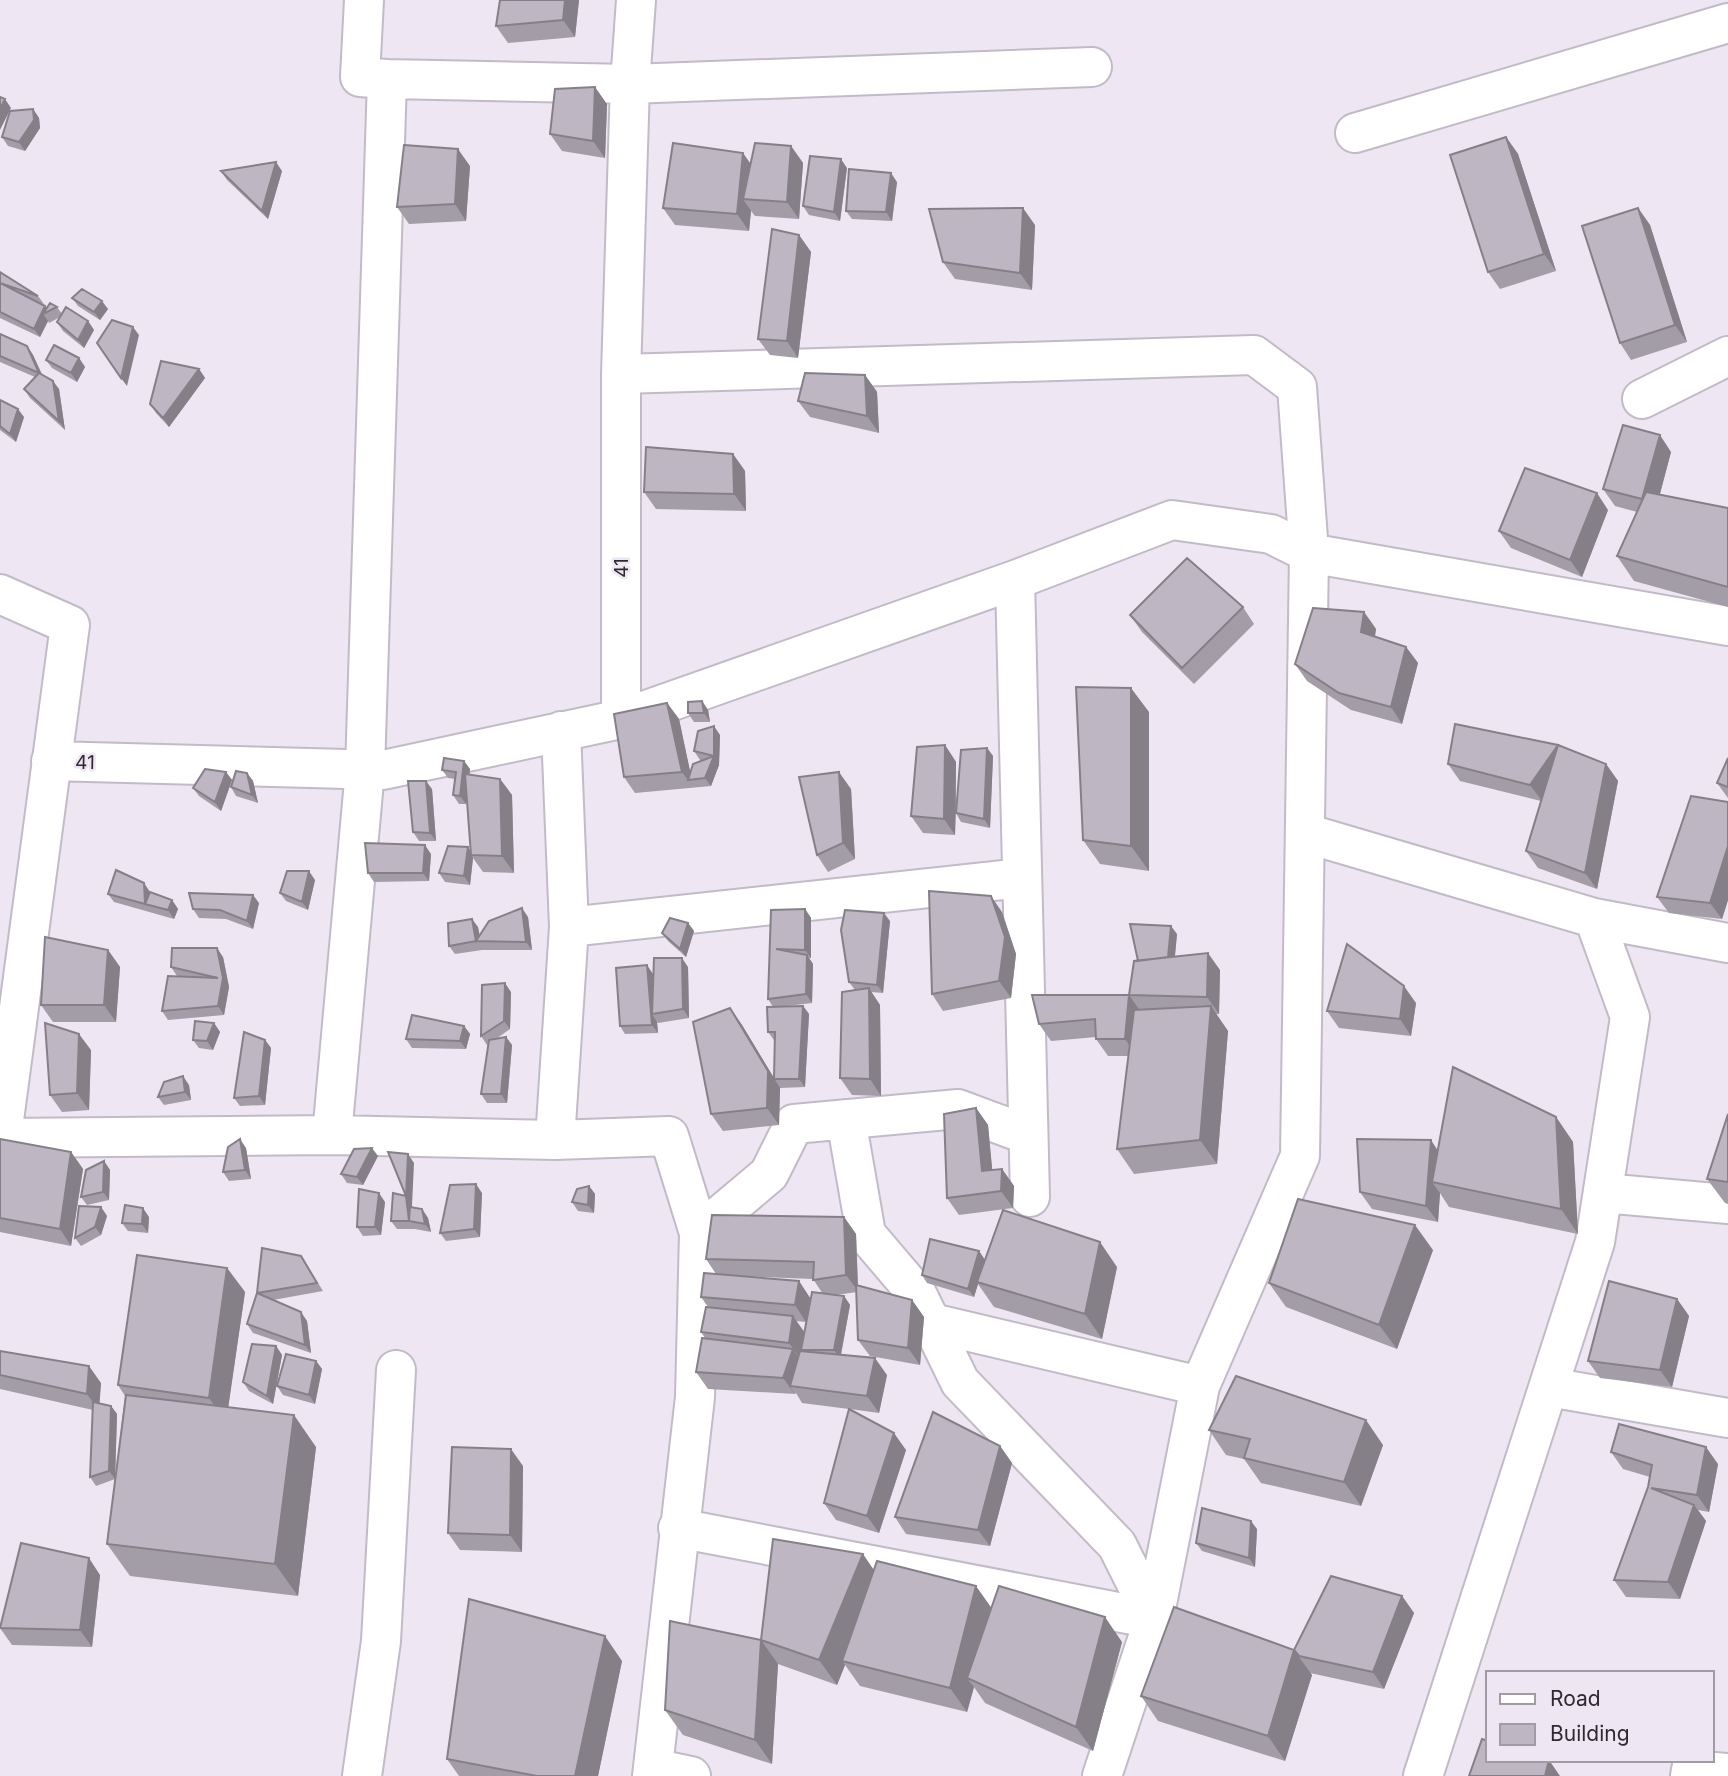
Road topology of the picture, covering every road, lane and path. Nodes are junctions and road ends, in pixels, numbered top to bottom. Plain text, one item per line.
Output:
1 (364, 0) edge
2 (636, 0) edge
3 (1728, 23) edge
4 (1092, 67) dead end
5 (387, 79) junction
6 (630, 83) junction
7 (1354, 133) dead end
8 (1728, 356) edge
9 (621, 374) junction
10 (1642, 399) dead end
11 (1309, 553) junction
12 (1015, 580) junction
13 (0, 594) edge
14 (1728, 626) edge
15 (621, 719) junction
16 (561, 732) junction
17 (51, 761) junction
18 (365, 770) junction
19 (1305, 833) junction
20 (1022, 878) junction
21 (1594, 918) junction
22 (569, 927) junction
23 (1728, 943) edge
24 (846, 1119) junction
25 (332, 1135) junction
26 (1028, 1135) junction
27 (555, 1140) junction
28 (1, 1144) edge
29 (1603, 1194) junction
30 (1030, 1197) dead end
31 (1728, 1204) edge
32 (699, 1233) junction
33 (932, 1323) junction
34 (396, 1370) dead end
35 (1200, 1386) junction
36 (1549, 1387) junction
37 (1728, 1418) edge
38 (678, 1528) junction
39 (1154, 1619) junction
40 (653, 1772) edge
41 (1728, 1773) edge
42 (362, 1776) edge
43 (691, 1776) edge
44 (1102, 1776) edge
45 (1423, 1776) edge
46 (1690, 1776) edge

1 - 5 street
2 - 6 street, 41
3 - 7 street
4 - 6 street
5 - 6 street
5 - 18 street
6 - 9 street, 41
8 - 10 street
9 - 11 street
9 - 15 street, 41
11 - 12 street
11 - 14 street
11 - 19 street
12 - 15 street
12 - 20 street
13 - 17 street
15 - 16 street, 41
16 - 18 street, 41
16 - 22 street
17 - 18 street, 41
17 - 28 street
18 - 25 street
19 - 21 street
19 - 35 street
20 - 22 street
20 - 26 street
21 - 23 street
21 - 29 street
22 - 27 street
24 - 26 street
24 - 32 street
24 - 33 street
25 - 27 street
25 - 28 street
26 - 30 street
27 - 32 street
29 - 31 street
29 - 36 street
32 - 38 street
33 - 35 street
33 - 39 street
34 - 42 street
35 - 39 street
36 - 37 street
36 - 45 street
38 - 39 street
38 - 40 street
39 - 44 street
40 - 43 street
41 - 46 street

